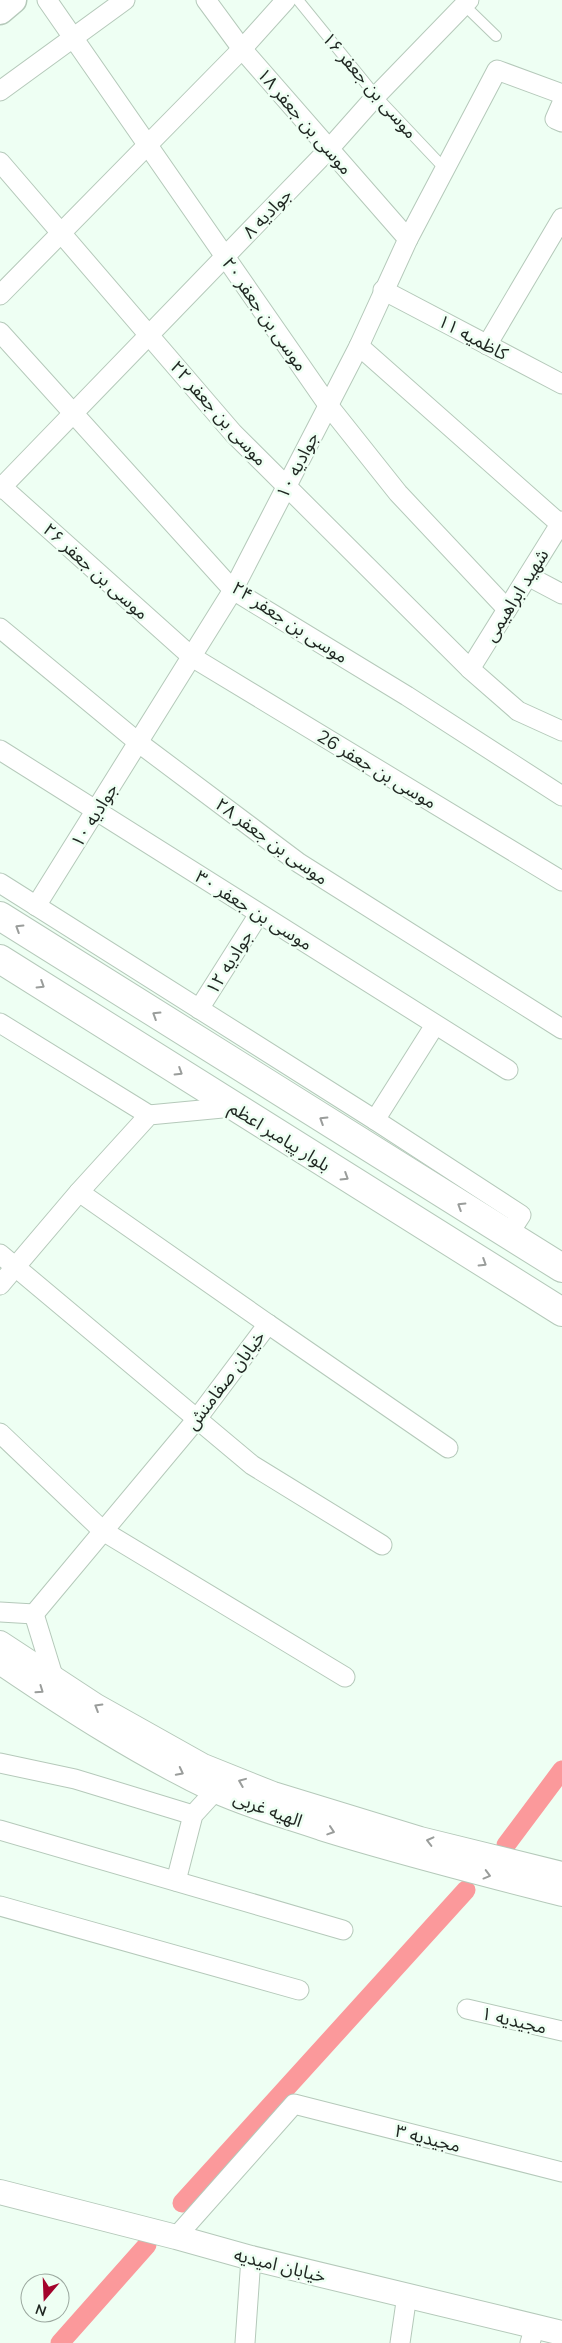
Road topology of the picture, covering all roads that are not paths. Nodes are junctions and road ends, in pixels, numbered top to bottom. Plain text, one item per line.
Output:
1 (14, 0) edge
2 (47, 0) edge
3 (125, 0) edge
4 (206, 0) edge
5 (286, 0) edge
6 (298, 0) edge
7 (465, 2) edge
8 (0, 11) edge
9 (496, 36) dead end
10 (72, 38) junction
11 (242, 49) junction
12 (0, 90) edge
13 (562, 94) edge
14 (376, 96) junction
15 (147, 146) junction
16 (329, 149) junction
17 (0, 162) edge
18 (444, 168) junction
19 (562, 218) edge
20 (61, 233) junction
21 (408, 238) junction
22 (554, 248) edge
23 (224, 257) junction
24 (384, 290) junction
25 (0, 295) edge
26 (0, 332) edge
27 (149, 335) junction
28 (487, 344) junction
29 (359, 346) junction
30 (562, 384) edge
31 (328, 405) junction
32 (73, 413) junction
33 (287, 485) junction
34 (0, 487) edge
35 (561, 522) edge
36 (528, 576) junction
37 (233, 590) junction
38 (562, 594) edge
39 (507, 609) junction
40 (0, 628) edge
41 (192, 657) junction
42 (470, 669) junction
43 (562, 731) edge
44 (139, 743) junction
45 (0, 750) edge
46 (562, 796) edge
47 (97, 811) junction
48 (562, 881) edge
49 (0, 884) edge
50 (36, 906) junction
51 (259, 914) junction
52 (0, 916) edge
53 (0, 959) edge
54 (199, 1009) junction
55 (0, 1023) edge
56 (435, 1024) junction
57 (562, 1029) edge
58 (508, 1070) dead end
59 (234, 1107) junction
60 (149, 1115) junction
61 (374, 1120) junction
62 (79, 1192) junction
63 (508, 1235) junction
64 (0, 1254) edge
65 (15, 1267) junction
66 (562, 1268) edge
67 (0, 1285) edge
68 (562, 1312) edge
69 (268, 1324) junction
70 (196, 1420) junction
71 (0, 1433) edge
72 (448, 1448) dead end
73 (103, 1531) junction
74 (382, 1544) dead end
75 (0, 1612) edge
76 (34, 1614) junction
77 (0, 1643) edge
78 (0, 1662) edge
79 (345, 1677) dead end
80 (54, 1679) junction
81 (0, 1763) edge
82 (216, 1790) junction
83 (192, 1815) junction
84 (0, 1830) edge
85 (562, 1874) edge
86 (176, 1881) junction
87 (562, 1894) edge
88 (0, 1906) edge
89 (343, 1930) dead end
90 (299, 1990) dead end
91 (467, 2009) dead end
92 (562, 2031) edge
93 (562, 2172) edge
94 (0, 2192) edge
95 (176, 2236) junction
96 (250, 2258) junction
97 (407, 2295) junction
98 (562, 2333) edge
99 (532, 2335) edge
100 (245, 2343) edge
101 (400, 2343) edge

1 - 8 main road
2 - 10 street, موسی بن جعفر ۲۰
3 - 10 street
4 - 11 street, موسی بن جعفر ۱۸
5 - 11 street
6 - 14 lane, موسی بن جعفر ۱۶
7 - 9 lane
7 - 14 street, جوادیه ۸
10 - 12 street
10 - 15 street, موسی بن جعفر ۲۰
11 - 15 street
11 - 16 street, موسی بن جعفر ۱۸
13 - 18 street, جوادیه ۱۰
14 - 16 street, جوادیه ۸
14 - 18 lane, موسی بن جعفر ۱۶
15 - 20 street
15 - 23 street, موسی بن جعفر ۲۰
16 - 21 street, موسی بن جعفر ۱۸
16 - 23 street, جوادیه ۸
17 - 20 street, موسی بن جعفر ۲۲
18 - 21 street, جوادیه ۱۰
19 - 22 street
20 - 25 street
20 - 27 street, موسی بن جعفر ۲۲
21 - 24 street, جوادیه ۱۰
22 - 28 street
23 - 27 street, جوادیه ۸
23 - 31 street, موسی بن جعفر ۲۰
24 - 28 street, کاظمیه ۱۱
24 - 29 street, جوادیه ۱۰
26 - 32 street, موسی بن جعفر ۲۴
27 - 32 street, جوادیه ۸
27 - 33 street, موسی بن جعفر ۲۲
28 - 30 street, کاظمیه ۱۱
29 - 31 street, جوادیه ۱۰
29 - 35 street
31 - 33 street, جوادیه ۱۰
31 - 39 street, موسی بن جعفر ۲۰
32 - 34 street, جوادیه ۸
32 - 37 street, موسی بن جعفر ۲۴
33 - 37 street, جوادیه ۱۰
33 - 42 street, موسی بن جعفر ۲۲
34 - 41 street, موسی بن جعفر ۲۶
35 - 36 street, شهید ابراهیمی
36 - 38 street
36 - 39 street, شهید ابراهیمی
37 - 41 street, جوادیه ۱۰
37 - 46 street, موسی بن جعفر ۲۴
39 - 42 street, شهید ابراهیمی
40 - 44 street, موسی بن جعفر ۲۸
41 - 44 street, جوادیه ۱۰
41 - 48 street, موسی بن جعفر 26
42 - 43 street, موسی بن جعفر ۲۲
44 - 47 street, جوادیه ۱۰
44 - 57 street, موسی بن جعفر ۲۸
45 - 47 street, موسی بن جعفر ۳۰
47 - 50 street, جوادیه ۱۰
47 - 51 street, موسی بن جعفر ۳۰
49 - 50 street
50 - 54 street
51 - 54 street, جوادیه ۱۲
51 - 56 street, موسی بن جعفر ۳۰
63 -> 52 main road, بلوار پیامبر اعظم
53 -> 59 main road, بلوار پیامبر اعظم
54 - 61 street
55 - 60 street
56 - 58 street, موسی بن جعفر ۳۰
56 - 61 street
59 - 60 street
59 -> 68 main road, بلوار پیامبر اعظم
60 - 62 street
61 - 63 street
62 - 65 street
62 - 69 street, خیابان صفامنش
63 - 66 main road, بلوار پیامبر اعظم
64 - 65 street
65 - 67 street
65 - 70 street
69 - 70 street, خیابان صفامنش
69 - 72 street
70 - 73 street, خیابان صفامنش
70 - 74 street
71 - 73 street
73 - 76 street, خیابان صفامنش
73 - 79 street
75 - 76 street
76 - 80 street
77 - 80 street, الهیه غربی
78 -> 82 street, الهیه غربی
85 -> 80 street, الهیه غربی
81 - 83 street
82 - 83 street
82 -> 87 street, الهیه غربی
83 - 86 street
84 - 86 street
86 - 89 street
88 - 90 street
91 - 92 street, مجیدیه ۱
93 - 95 street, مجیدیه ۳
94 - 95 street, خیابان امیدیه
95 - 96 street, خیابان امیدیه
96 - 97 street, خیابان امیدیه
96 - 100 street
97 - 99 street, خیابان امیدیه
97 - 101 street
98 - 99 street, خیابان امیدیه

